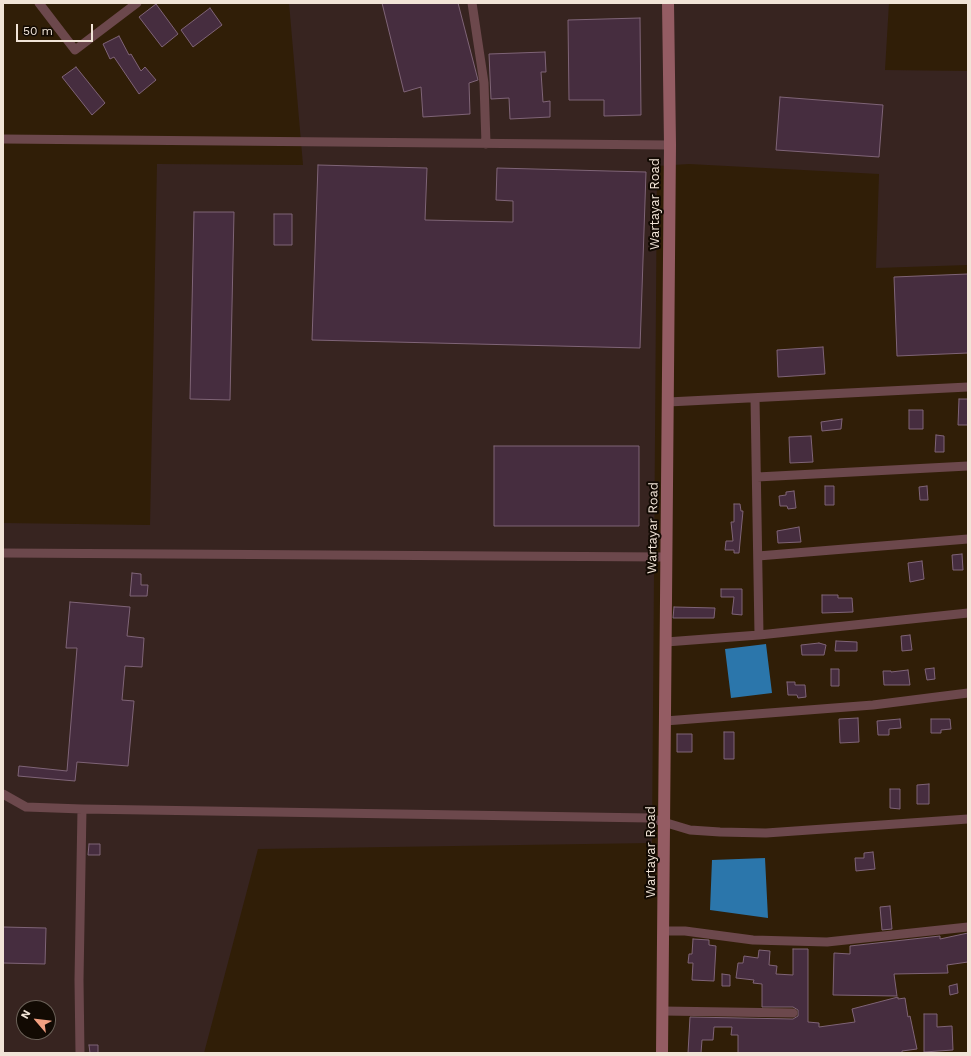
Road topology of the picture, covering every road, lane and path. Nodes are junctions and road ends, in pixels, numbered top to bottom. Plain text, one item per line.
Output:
1 (39, 3) edge
2 (137, 3) edge
3 (472, 3) edge
4 (668, 3) edge
5 (3, 139) edge
6 (486, 144) junction
7 (670, 145) junction
8 (968, 387) edge
9 (755, 398) junction
10 (668, 402) junction
11 (968, 466) edge
12 (757, 477) junction
13 (968, 539) edge
14 (3, 553) edge
15 (758, 556) junction
16 (666, 557) junction
17 (968, 613) edge
18 (759, 635) junction
19 (666, 642) junction
20 (968, 693) edge
21 (665, 721) junction
22 (3, 794) edge
23 (82, 809) junction
24 (968, 819) edge
25 (665, 824) junction
26 (968, 927) edge
27 (665, 931) junction
28 (663, 1011) junction
29 (793, 1013) dead end
30 (80, 1053) edge
31 (662, 1053) edge

1 - 2 street
3 - 6 street
4 - 7 street, Wartayar Road
5 - 6 street
6 - 7 street
7 - 10 street, Wartayar Road
8 - 9 street
9 - 10 street
9 - 12 street
10 - 16 street, Wartayar Road
11 - 12 street
12 - 15 street
13 - 15 street
14 - 16 street
15 - 18 street
16 - 19 street, Wartayar Road
17 - 18 street
18 - 19 street
19 - 21 street, Wartayar Road
20 - 21 street
21 - 25 street, Wartayar Road
22 - 23 street
23 - 25 street
23 - 30 street
24 - 25 street
25 - 27 street, Wartayar Road
26 - 27 street
27 - 28 street, Wartayar Road
28 - 29 street
28 - 31 street, Wartayar Road

